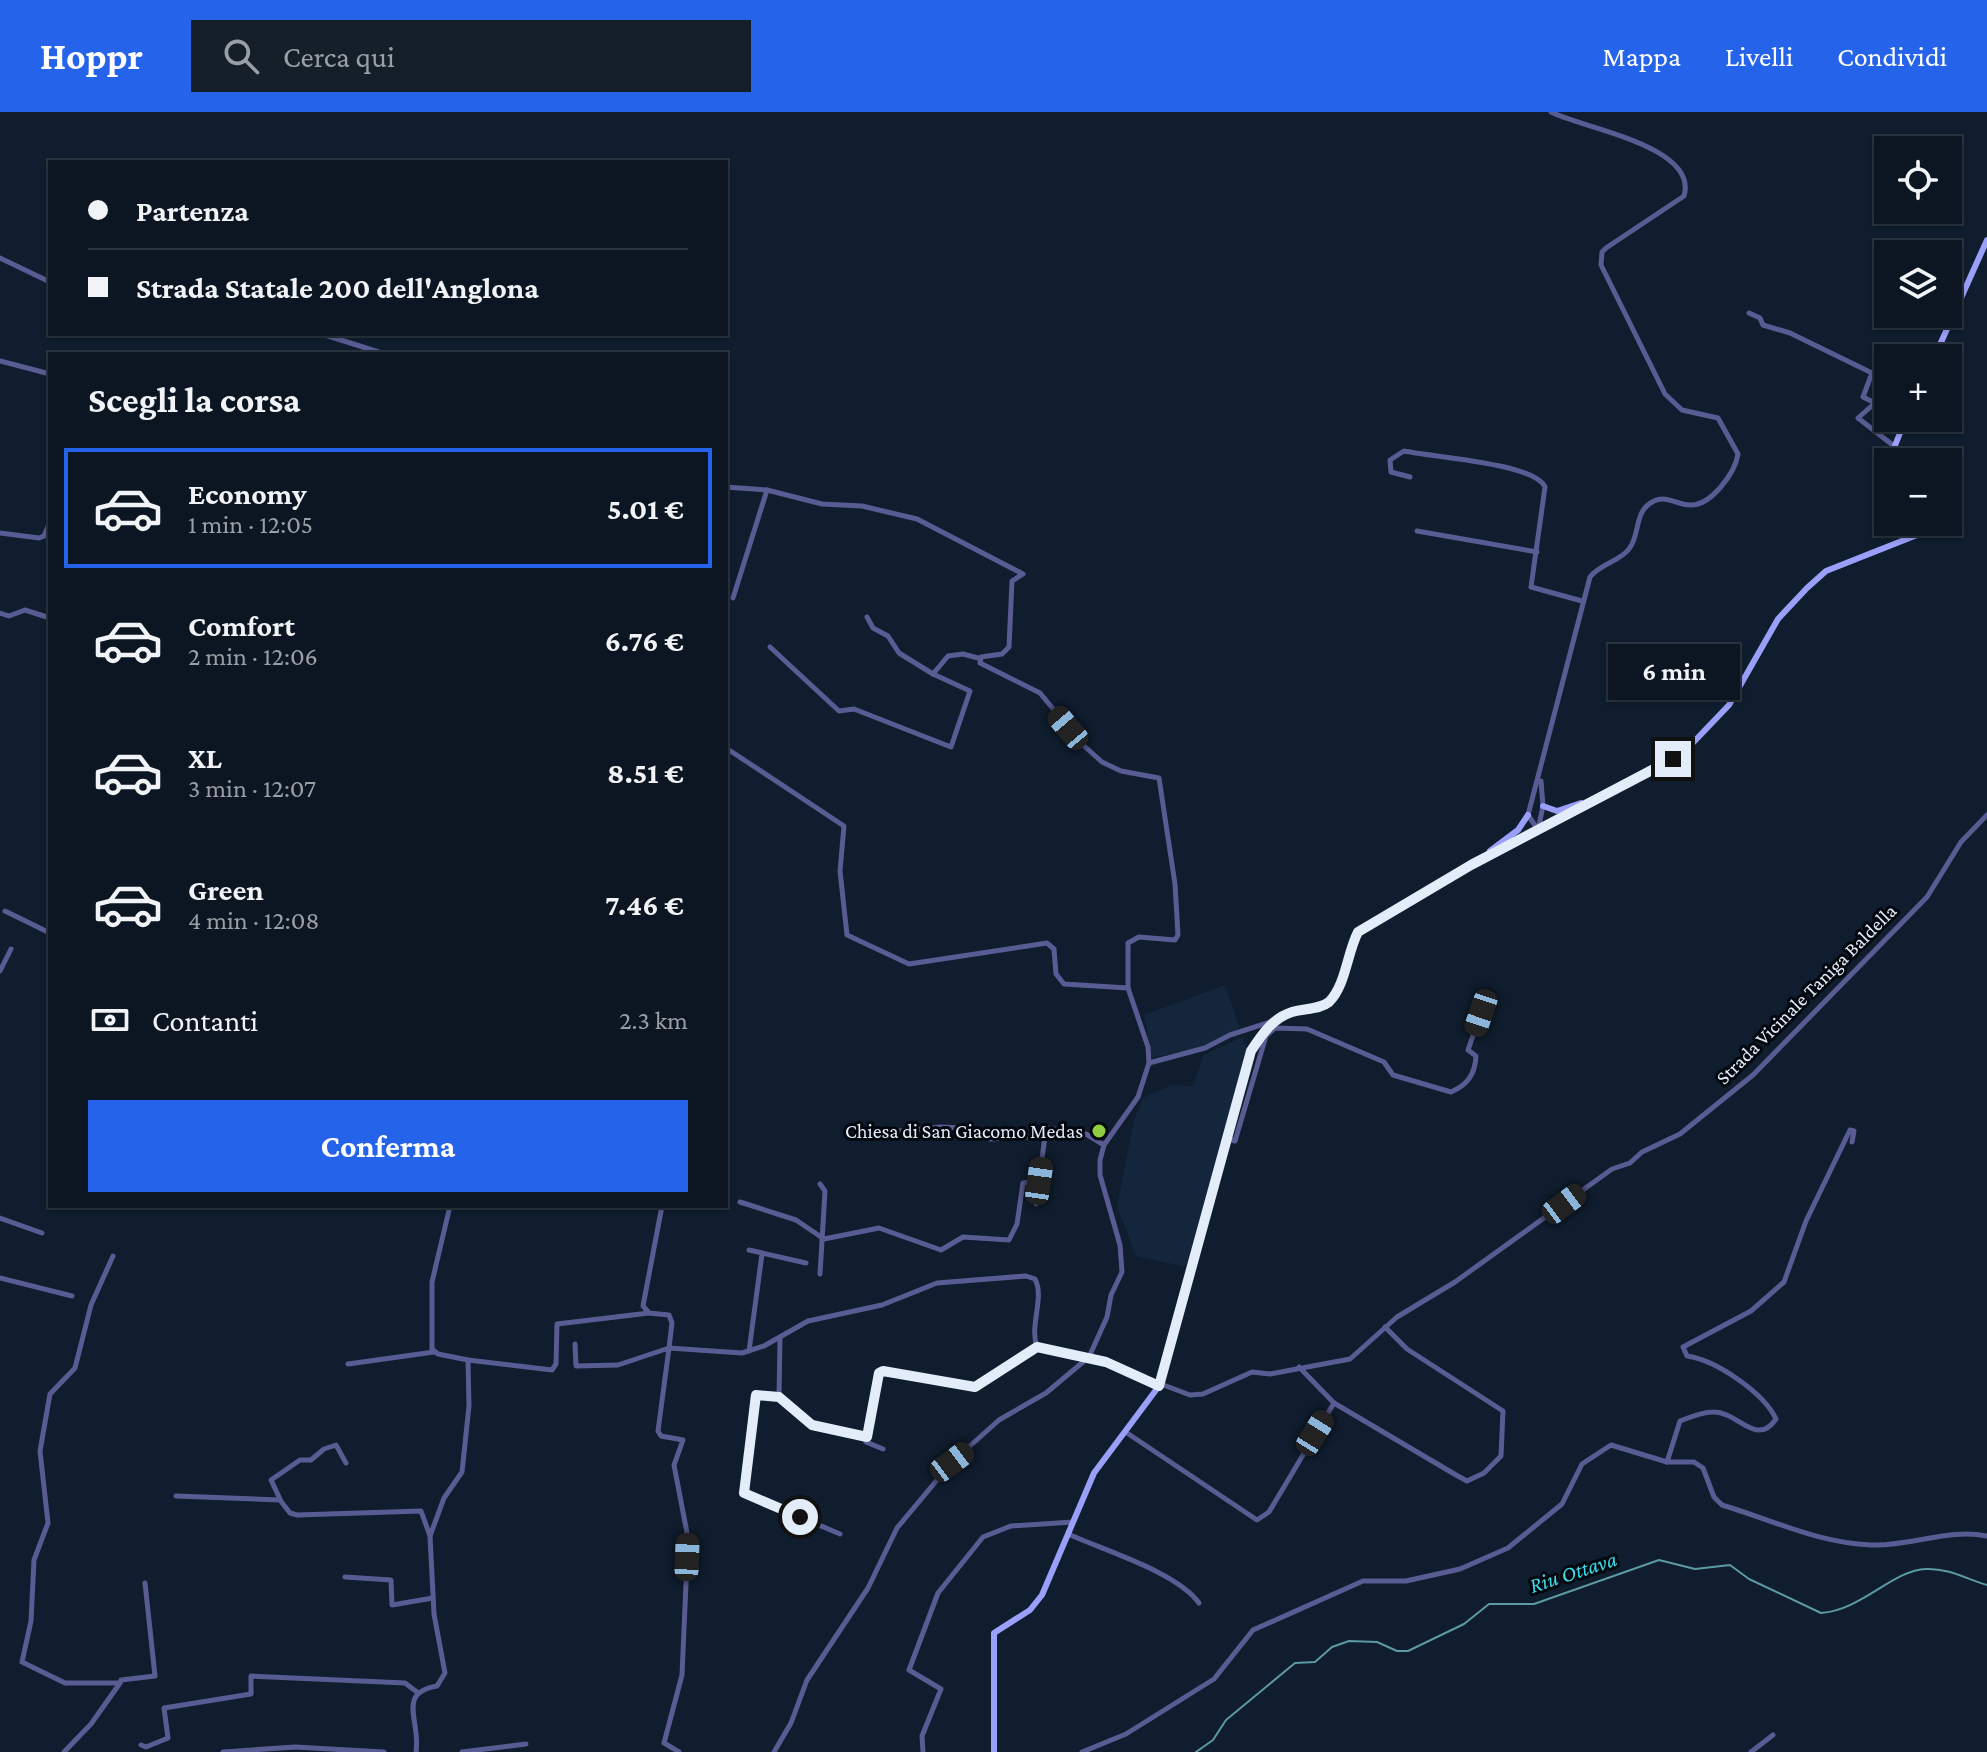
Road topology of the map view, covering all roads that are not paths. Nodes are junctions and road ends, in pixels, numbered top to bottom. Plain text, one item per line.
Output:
1 (1551, 112) edge
2 (1987, 240) edge
3 (0, 258) edge
4 (48, 281) edge
5 (1749, 313) dead end
6 (328, 336) edge
7 (1940, 344) edge
8 (379, 352) edge
9 (0, 361) edge
10 (48, 373) edge
11 (1900, 432) edge
12 (1894, 446) joint
13 (1410, 477) dead end
14 (728, 487) edge
15 (767, 490) junction
16 (48, 526) edge
17 (1417, 531) dead end
18 (0, 533) edge
19 (1915, 536) edge
20 (1537, 552) junction
21 (733, 598) dead end
22 (1582, 601) junction
23 (0, 613) edge
24 (48, 617) edge
25 (867, 617) dead end
26 (770, 647) dead end
27 (978, 658) junction
28 (933, 674) junction
29 (728, 749) edge
30 (1540, 776) junction
31 (1599, 797) junction
32 (1543, 806) junction
33 (1528, 815) junction
34 (1987, 815) edge
35 (1538, 830) junction
36 (1471, 865) junction
37 (5, 911) dead end
38 (48, 932) edge
39 (11, 949) dead end
40 (0, 971) edge
41 (1128, 988) junction
42 (1485, 1001) dead end
43 (1274, 1021) junction
44 (1149, 1063) junction
45 (877, 1133) dead end
46 (1045, 1136) junction
47 (1228, 1139) junction
48 (1852, 1142) dead end
49 (1104, 1145) junction
50 (1039, 1181) junction
51 (820, 1184) dead end
52 (740, 1202) dead end
53 (1036, 1204) dead end
54 (450, 1208) edge
55 (662, 1208) edge
56 (0, 1218) edge
57 (42, 1233) dead end
58 (820, 1236) junction
59 (749, 1250) dead end
60 (762, 1254) junction
61 (113, 1256) dead end
62 (806, 1263) dead end
63 (820, 1274) dead end
64 (0, 1278) edge
65 (72, 1296) dead end
66 (649, 1313) junction
67 (1385, 1327) junction
68 (780, 1338) junction
69 (575, 1344) dead end
70 (1037, 1347) junction
71 (669, 1348) junction
72 (749, 1351) junction
73 (434, 1352) junction
74 (1089, 1357) junction
75 (468, 1360) junction
76 (348, 1364) dead end
77 (1299, 1367) junction
78 (1163, 1375) junction
79 (1159, 1386) junction
80 (1173, 1391) junction
81 (779, 1397) junction
82 (1151, 1397) junction
83 (1334, 1403) junction
84 (1127, 1433) junction
85 (867, 1437) junction
86 (883, 1449) dead end
87 (1667, 1462) junction
88 (346, 1463) dead end
89 (176, 1496) dead end
90 (280, 1500) junction
91 (1073, 1522) junction
92 (840, 1534) dead end
93 (1068, 1534) junction
94 (430, 1536) junction
95 (1987, 1536) edge
96 (345, 1577) dead end
97 (145, 1583) dead end
98 (433, 1598) junction
99 (1199, 1603) dead end
100 (120, 1683) junction
101 (417, 1692) junction
102 (1773, 1735) dead end
103 (526, 1744) dead end
104 (141, 1745) dead end
105 (64, 1752) edge
106 (223, 1752) edge
107 (384, 1752) edge
108 (416, 1752) edge
109 (462, 1752) edge
110 (679, 1752) edge
111 (774, 1752) edge
112 (923, 1752) edge
113 (994, 1752) edge
114 (1082, 1752) edge
115 (1751, 1752) edge

1 - 22 street
2 - 7 main road
3 - 4 street
5 - 12 street
6 - 8 street
9 - 10 street
11 - 12 main road
13 - 20 street
14 - 15 street
15 - 21 street
15 - 27 street
16 - 18 street
17 - 20 street
19 - 31 main road
20 - 22 street
22 - 30 street
23 - 24 street
25 - 28 street
26 - 28 street
27 - 28 street
27 - 41 street
29 - 41 street
30 - 32 street
30 - 33 street
31 - 32 main road
31 - 35 main road
32 - 35 street
33 - 35 street
33 - 36 main road
34 - 67 street, Strada Vicinale Taniga Baldella
35 - 36 main road
36 - 43 main road
37 - 38 street
39 - 40 street
41 - 44 street
42 - 47 street
43 - 44 street
43 - 47 main road
44 - 49 street
45 - 46 street
46 - 49 street
46 - 50 street
47 - 78 main road
48 - 87 street
49 - 74 street
50 - 53 street
50 - 58 street
51 - 58 street
52 - 58 street
54 - 73 street
55 - 66 street
56 - 57 street
58 - 63 street
59 - 60 street
60 - 62 street
60 - 72 street
61 - 100 street
64 - 65 street
66 - 71 street
66 - 75 street
67 - 77 street, Strada Vicinale Taniga Baldella
67 - 83 street
68 - 70 street
68 - 72 street
68 - 81 street
69 - 71 street
70 - 74 street, Strada Vicinale Taniga Baldella
70 - 85 street
71 - 72 street
71 - 110 street
73 - 75 street
73 - 76 street
74 - 79 street, Strada Vicinale Taniga Baldella
74 - 111 street
75 - 94 street
77 - 80 street, Strada Vicinale Taniga Baldella
77 - 83 street
78 - 79 main road
78 - 80 street
79 - 80 street, Strada Vicinale Taniga Baldella
79 - 82 main road
80 - 82 street, Strada Vicinale Taniga Baldella
81 - 85 street
81 - 92 street
82 - 84 main road
83 - 84 street
84 - 91 main road
85 - 86 street
87 - 95 street
87 - 114 street
88 - 90 street
89 - 90 street
90 - 94 street
91 - 93 main road
91 - 112 street
93 - 99 street
93 - 113 main road
94 - 98 street
96 - 98 street
97 - 100 street
98 - 101 street
100 - 105 street
101 - 104 street
101 - 108 street
102 - 115 street
103 - 109 street
106 - 107 street

